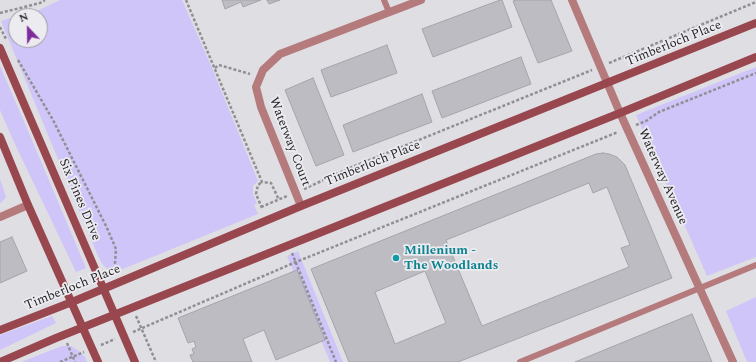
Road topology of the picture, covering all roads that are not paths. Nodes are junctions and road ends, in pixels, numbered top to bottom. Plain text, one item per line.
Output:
1 (384, 0) edge
2 (422, 0) edge
3 (572, 0) edge
4 (390, 12) junction
5 (756, 23) edge
6 (0, 48) edge
7 (756, 57) edge
8 (608, 83) junction
9 (620, 113) junction
10 (0, 137) edge
11 (28, 205) junction
12 (301, 206) junction
13 (0, 217) edge
14 (756, 265) edge
15 (104, 288) junction
16 (699, 288) junction
17 (72, 302) junction
18 (115, 315) junction
19 (83, 328) junction
20 (0, 330) edge
21 (0, 362) edge
22 (98, 362) edge
23 (135, 362) edge
24 (520, 362) edge
25 (733, 362) edge

1 - 4 lane
2 - 4 street
3 - 8 street, Waterway Avenue
4 - 12 street, Waterway Court
5 - 8 street, Timberloch Place
6 - 15 street, Six Pines Drive
7 - 9 street
8 - 9 street, Waterway Avenue
8 - 12 street, Timberloch Place
9 - 16 street, Waterway Avenue
9 - 18 street
10 - 11 street
11 - 13 street
11 - 17 street
12 - 15 street, Timberloch Place
14 - 16 lane
15 - 17 street, Timberloch Place
15 - 18 street, Six Pines Drive
16 - 24 lane
16 - 25 street, Waterway Avenue
17 - 19 street
17 - 20 street, Timberloch Place
18 - 19 street
18 - 23 street, Six Pines Drive
19 - 21 street
19 - 22 street

